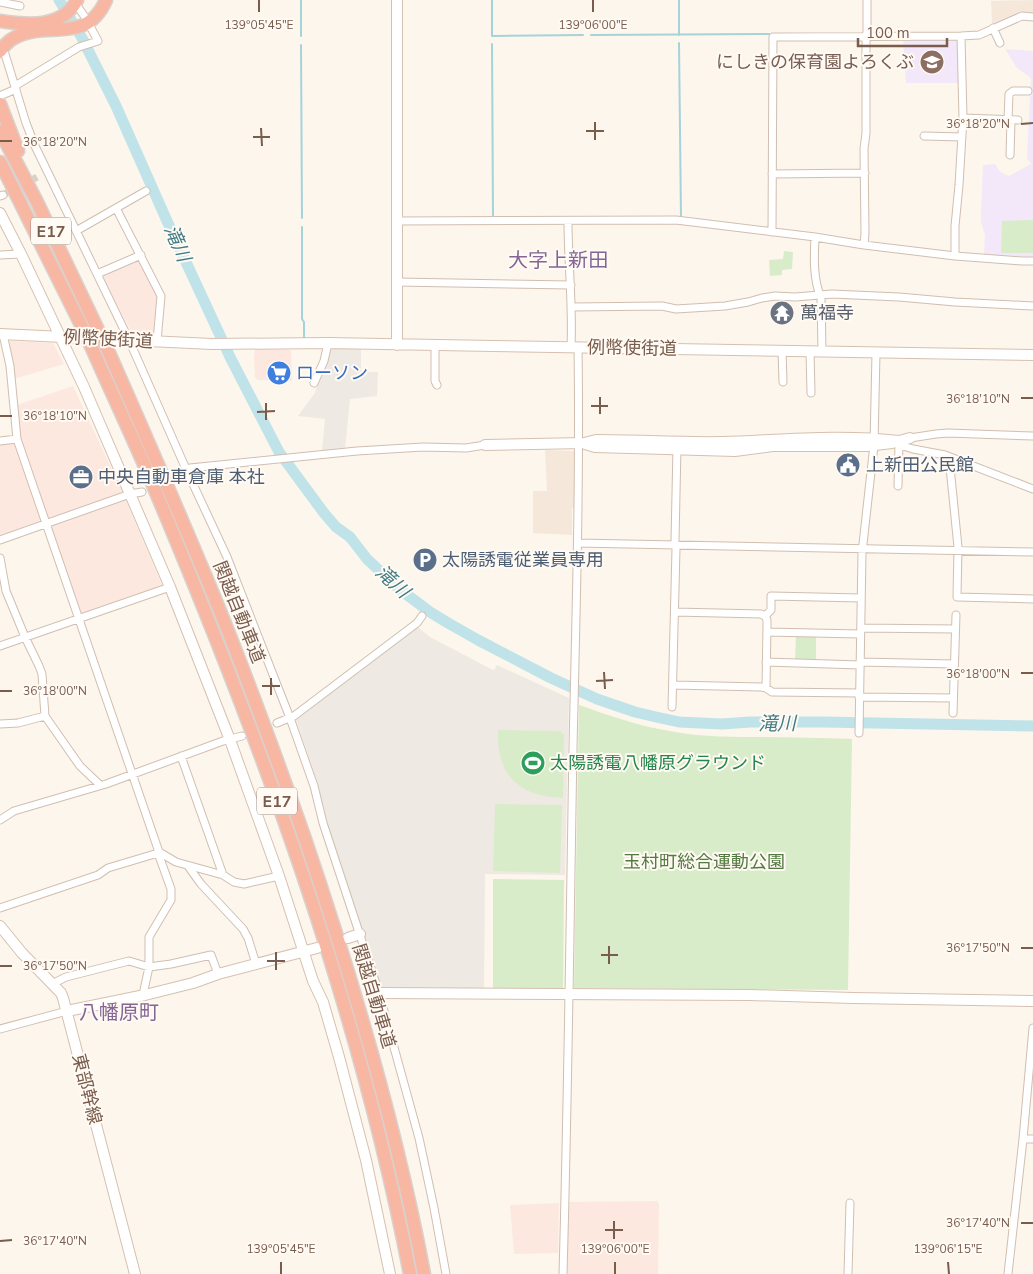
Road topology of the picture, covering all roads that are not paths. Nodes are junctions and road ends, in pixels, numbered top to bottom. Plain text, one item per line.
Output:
1 (106, 0) edge
2 (397, 0) edge
3 (867, 0) edge
4 (0, 2) edge
5 (77, 4) edge
6 (20, 6) dead end
7 (1033, 17) edge
8 (0, 21) edge
9 (88, 22) junction
10 (60, 25) junction
11 (993, 28) junction
12 (866, 36) junction
13 (961, 36) junction
14 (1000, 43) dead end
15 (3, 52) edge
16 (15, 87) junction
17 (1028, 91) dead end
18 (1, 100) edge
19 (963, 118) junction
20 (1012, 120) junction
21 (0, 131) edge
22 (924, 136) dead end
23 (962, 137) junction
24 (1010, 155) dead end
25 (0, 162) edge
26 (47, 172) junction
27 (865, 173) junction
28 (772, 174) junction
29 (38, 176) tunnel mouth
30 (146, 191) dead end
31 (37, 202) junction
32 (116, 208) junction
33 (0, 213) edge
34 (397, 221) junction
35 (568, 221) junction
36 (76, 231) junction
37 (772, 232) junction
38 (815, 237) junction
39 (864, 245) junction
40 (21, 254) junction
41 (0, 255) edge
42 (140, 255) junction
43 (955, 256) junction
44 (1033, 260) edge
45 (97, 274) junction
46 (397, 282) junction
47 (571, 285) junction
48 (819, 295) junction
49 (1033, 306) edge
50 (572, 307) junction
51 (1, 334) edge
52 (59, 337) junction
53 (129, 340) junction
54 (158, 341) junction
55 (328, 344) junction
56 (397, 344) junction
57 (435, 345) junction
58 (574, 347) junction
59 (782, 350) junction
60 (810, 351) junction
61 (822, 351) junction
62 (876, 352) junction
63 (1033, 355) edge
64 (783, 382) dead end
65 (314, 383) dead end
66 (437, 385) dead end
67 (811, 393) dead end
68 (1033, 436) edge
69 (910, 438) joint
70 (17, 439) junction
71 (0, 441) edge
72 (874, 442) junction
73 (899, 443) junction
74 (581, 444) junction
75 (485, 445) joint
76 (677, 445) junction
77 (949, 457) junction
78 (186, 469) junction
79 (174, 476) dead end
80 (898, 486) dead end
81 (1033, 489) edge
82 (142, 492) dead end
83 (130, 494) junction
84 (45, 523) junction
85 (0, 540) edge
86 (578, 543) junction
87 (676, 545) junction
88 (862, 548) junction
89 (958, 550) junction
90 (1033, 552) edge
91 (0, 558) edge
92 (170, 586) junction
93 (861, 598) junction
94 (1033, 599) edge
95 (675, 612) junction
96 (956, 615) dead end
97 (422, 616) dead end
98 (765, 616) junction
99 (79, 618) junction
100 (955, 629) junction
101 (860, 631) junction
102 (767, 632) junction
103 (25, 637) junction
104 (0, 646) edge
105 (766, 662) junction
106 (860, 663) junction
107 (954, 664) junction
108 (673, 685) junction
109 (766, 688) junction
110 (859, 695) junction
111 (954, 698) junction
112 (672, 707) dead end
113 (953, 713) dead end
114 (45, 716) junction
115 (290, 718) junction
116 (277, 723) dead end
117 (0, 724) edge
118 (859, 732) dead end
119 (242, 736) dead end
120 (230, 740) junction
121 (181, 756) junction
122 (133, 774) junction
123 (100, 786) junction
124 (0, 820) edge
125 (159, 852) junction
126 (188, 866) junction
127 (223, 876) junction
128 (279, 876) junction
129 (0, 908) edge
130 (0, 926) edge
131 (360, 934) junction
132 (348, 938) dead end
133 (318, 948) dead end
134 (304, 952) junction
135 (256, 964) junction
136 (149, 967) junction
137 (218, 974) junction
138 (52, 984) junction
139 (379, 993) junction
140 (569, 993) junction
141 (145, 995) junction
142 (1033, 1001) edge
143 (68, 1011) junction
144 (0, 1028) edge
145 (1033, 1033) edge
146 (1031, 1073) edge
147 (1029, 1103) edge
148 (1023, 1139) junction
149 (1033, 1139) edge
150 (850, 1203) dead end
151 (135, 1274) edge
152 (390, 1274) edge
153 (410, 1274) edge
154 (424, 1274) edge
155 (446, 1274) edge
156 (563, 1274) edge
157 (848, 1274) edge
158 (1008, 1274) edge

1 - 9 highway
2 - 34 street
3 - 12 street
4 - 6 street
5 - 9 street
5 - 10 highway
7 - 11 street
8 - 10 highway
9 - 10 highway
9 - 16 street
10 - 15 highway
11 - 13 street
11 - 14 street
12 - 13 street
12 - 27 street
12 - 28 street
13 - 19 street
15 - 16 street
16 - 18 street
16 - 26 street
17 - 20 street
18 - 31 highway
19 - 20 street
19 - 23 street
20 - 24 street
21 - 31 highway, 関越自動車道 / E17
22 - 23 street
23 - 43 street
25 - 153 highway, 関越自動車道 / E17, bridge
26 - 29 street
26 - 36 street
27 - 28 street
27 - 39 street
28 - 37 street
30 - 32 street
31 - 154 highway, 関越自動車道 / E17, bridge
32 - 36 street
32 - 42 street
33 - 40 street
34 - 35 street
34 - 46 street
35 - 37 street
35 - 47 street
36 - 45 street
37 - 38 street
38 - 39 street
38 - 48 street
39 - 43 street
40 - 41 street
40 - 52 street
42 - 45 street
42 - 54 street
43 - 44 street
45 - 53 street
46 - 47 street
46 - 56 street
47 - 50 street
48 - 49 street
48 - 50 street
48 - 61 street
50 - 58 street
51 - 52 street, 例幣使街道
51 - 70 street
52 - 53 street, 例幣使街道
52 - 83 street
53 - 54 street, 例幣使街道
53 - 78 street
54 - 55 street, 例幣使街道
55 - 56 street, 例幣使街道
55 - 65 street
56 - 57 street, 例幣使街道
57 - 58 street, 例幣使街道
57 - 66 street
58 - 59 street, 例幣使街道
58 - 74 street
59 - 60 street, 例幣使街道
59 - 64 street
60 - 61 street, 例幣使街道
60 - 67 street
61 - 62 street, 例幣使街道
62 - 63 street, 例幣使街道
62 - 72 street
68 - 69 street
69 - 73 street
70 - 71 street
70 - 84 street
72 - 73 street
72 - 76 street
72 - 88 street
73 - 77 street
73 - 80 street
74 - 75 street
74 - 76 street
74 - 86 street
75 - 78 street
76 - 87 street
77 - 81 street
77 - 89 street
78 - 79 street
78 - 115 street
82 - 83 street
83 - 84 street
83 - 92 street
84 - 85 street
84 - 99 street
86 - 87 street
86 - 140 street
87 - 88 street
87 - 95 street
88 - 89 street
88 - 93 street
89 - 90 street
89 - 94 street
91 - 103 street
92 - 99 street
92 - 120 street
93 - 98 street
93 - 101 street
95 - 98 street
95 - 108 street
96 - 100 street
97 - 115 street
98 - 102 street
99 - 103 street
99 - 122 street
100 - 101 street
100 - 107 street
101 - 102 street
101 - 106 street
102 - 105 street
103 - 104 street
103 - 114 street
105 - 106 street
105 - 109 street
106 - 107 street
106 - 110 street
107 - 111 street
108 - 109 street
108 - 112 street
109 - 110 street
110 - 111 street
110 - 118 street
111 - 113 street
114 - 117 street
114 - 123 street
115 - 116 street
115 - 131 street
119 - 120 street
120 - 121 street
120 - 128 street
121 - 122 street
121 - 127 street
122 - 123 street
122 - 125 street
123 - 124 street
125 - 126 street
125 - 129 street
125 - 136 street
126 - 127 street
126 - 135 street
127 - 128 street
128 - 134 street
130 - 138 street, 東部幹線
131 - 132 street
131 - 139 street
133 - 134 street
134 - 135 street
134 - 152 street
135 - 137 street
136 - 137 street
136 - 138 street
136 - 141 street
137 - 141 street
138 - 143 street, 東部幹線
139 - 140 street
139 - 155 street
140 - 142 street
140 - 156 street
141 - 143 street
143 - 144 street
143 - 151 street, 東部幹線
145 - 146 street
146 - 147 street
147 - 148 street
148 - 149 street
148 - 158 street
150 - 157 street

